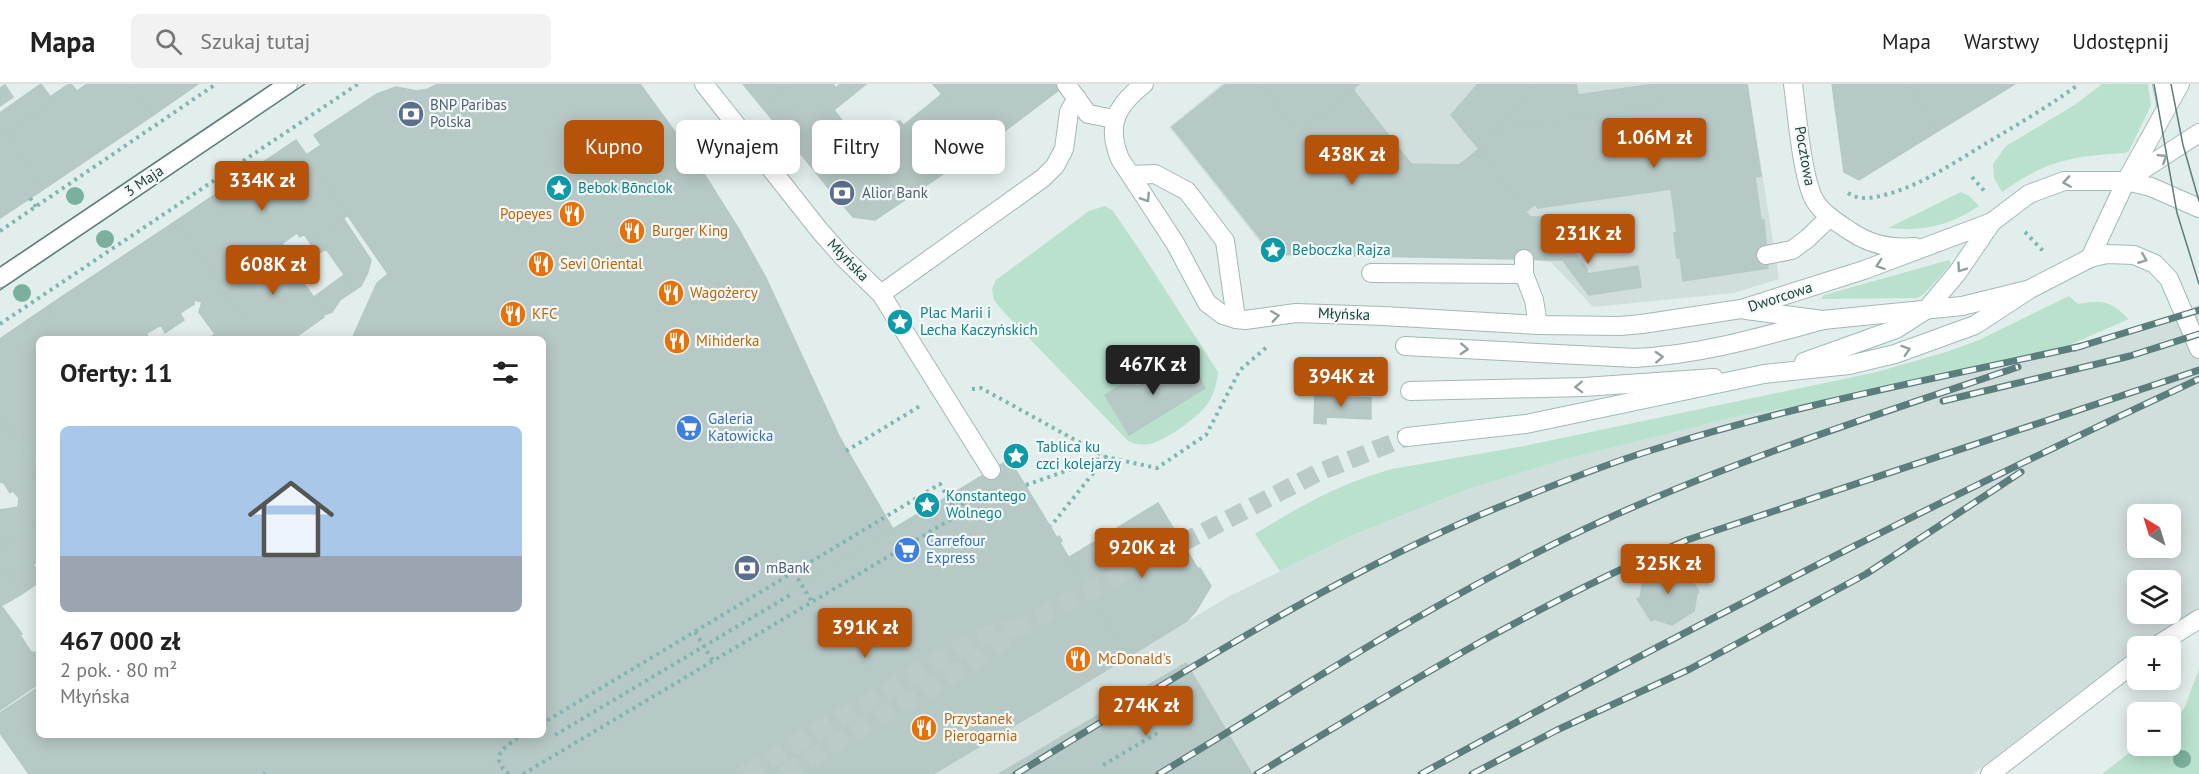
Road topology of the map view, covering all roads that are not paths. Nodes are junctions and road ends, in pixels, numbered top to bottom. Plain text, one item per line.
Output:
1 (288, 84) edge
2 (704, 84) edge
3 (1144, 84) edge
4 (1793, 84) edge
5 (2162, 84) edge
6 (2180, 84) edge
7 (1072, 91) edge
8 (2167, 107) junction
9 (1115, 119) junction
10 (2199, 133) edge
11 (1131, 175) junction
12 (2126, 181) junction
13 (2199, 208) edge
14 (1830, 217) junction
15 (1992, 222) junction
16 (1935, 244) junction
17 (1766, 255) dead end
18 (2090, 258) junction
19 (1371, 273) dead end
20 (0, 278) edge
21 (2030, 289) junction
22 (881, 294) junction
23 (1741, 309) junction
24 (1926, 310) junction
25 (1236, 320) junction
26 (1823, 320) junction
27 (1538, 325) junction
28 (1405, 346) dead end
29 (2199, 349) edge
30 (1770, 373) junction
31 (1410, 391) dead end
32 (1407, 437) tunnel mouth
33 (991, 470) dead end
34 (2199, 619) edge
35 (2172, 636) edge
36 (2127, 668) edge
37 (1990, 774) edge

1 - 20 street, 3 Maja
2 - 22 street, Młyńska
3 - 9 street
4 - 14 street, Pocztowa
5 - 8 street
6 - 8 street
7 - 9 street
7 - 22 street, Młyńska
8 - 12 street
9 - 11 street
12 -> 10 street
11 -> 25 street
11 - 25 street
12 - 13 street, Dworcowa
12 -> 15 street, Dworcowa
12 - 18 street
14 - 16 street, Pocztowa
14 - 17 street
15 - 16 street, Dworcowa
15 -> 24 street, Dworcowa
16 -> 23 street, Dworcowa
18 - 21 street, Dworcowa
18 -> 29 street, Dworcowa
19 - 27 street
21 - 24 street, Dworcowa
30 -> 21 street, Dworcowa
22 - 33 street
23 - 26 street, Dworcowa
23 - 27 street, Młyńska
24 - 26 street, Dworcowa
24 - 30 street, Dworcowa
25 -> 27 street, Młyńska
28 -> 26 street
30 -> 31 street
30 - 32 street, Dworcowa
34 - 35 street
36 - 37 street

